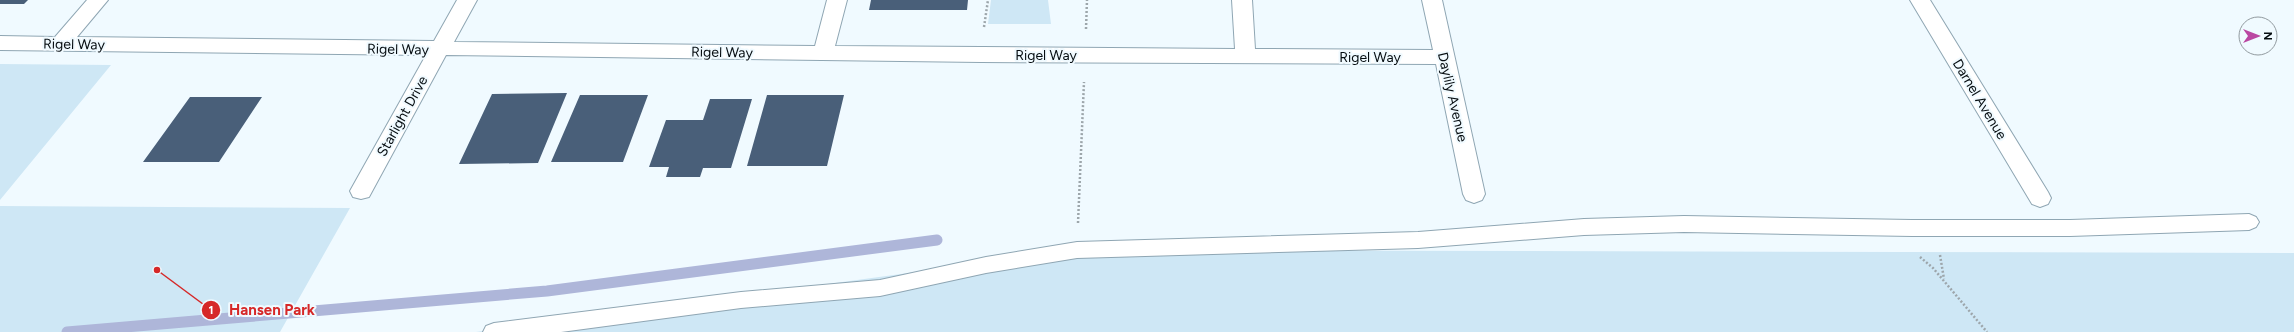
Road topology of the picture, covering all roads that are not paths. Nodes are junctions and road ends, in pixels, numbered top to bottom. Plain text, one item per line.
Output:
1 (98, 0) edge
2 (467, 0) edge
3 (837, 0) edge
4 (1242, 0) edge
5 (1432, 0) edge
6 (1920, 0) edge
7 (0, 43) edge
8 (61, 43) junction
9 (438, 49) junction
10 (823, 53) junction
11 (1245, 56) junction
12 (1444, 57) junction
13 (361, 191) dead end
14 (1474, 194) dead end
15 (2040, 198) dead end
16 (2249, 222) dead end
17 (494, 332) edge

1 - 8 street
2 - 9 street, Starlight Drive
3 - 10 street
4 - 11 street
5 - 12 street, Daylily Avenue
6 - 15 street, Darnel Avenue
7 - 8 street, Rigel Way
8 - 9 street, Rigel Way
9 - 10 street, Rigel Way
9 - 13 street, Starlight Drive
10 - 11 street, Rigel Way
11 - 12 street, Rigel Way
12 - 14 street, Daylily Avenue
16 - 17 lane

